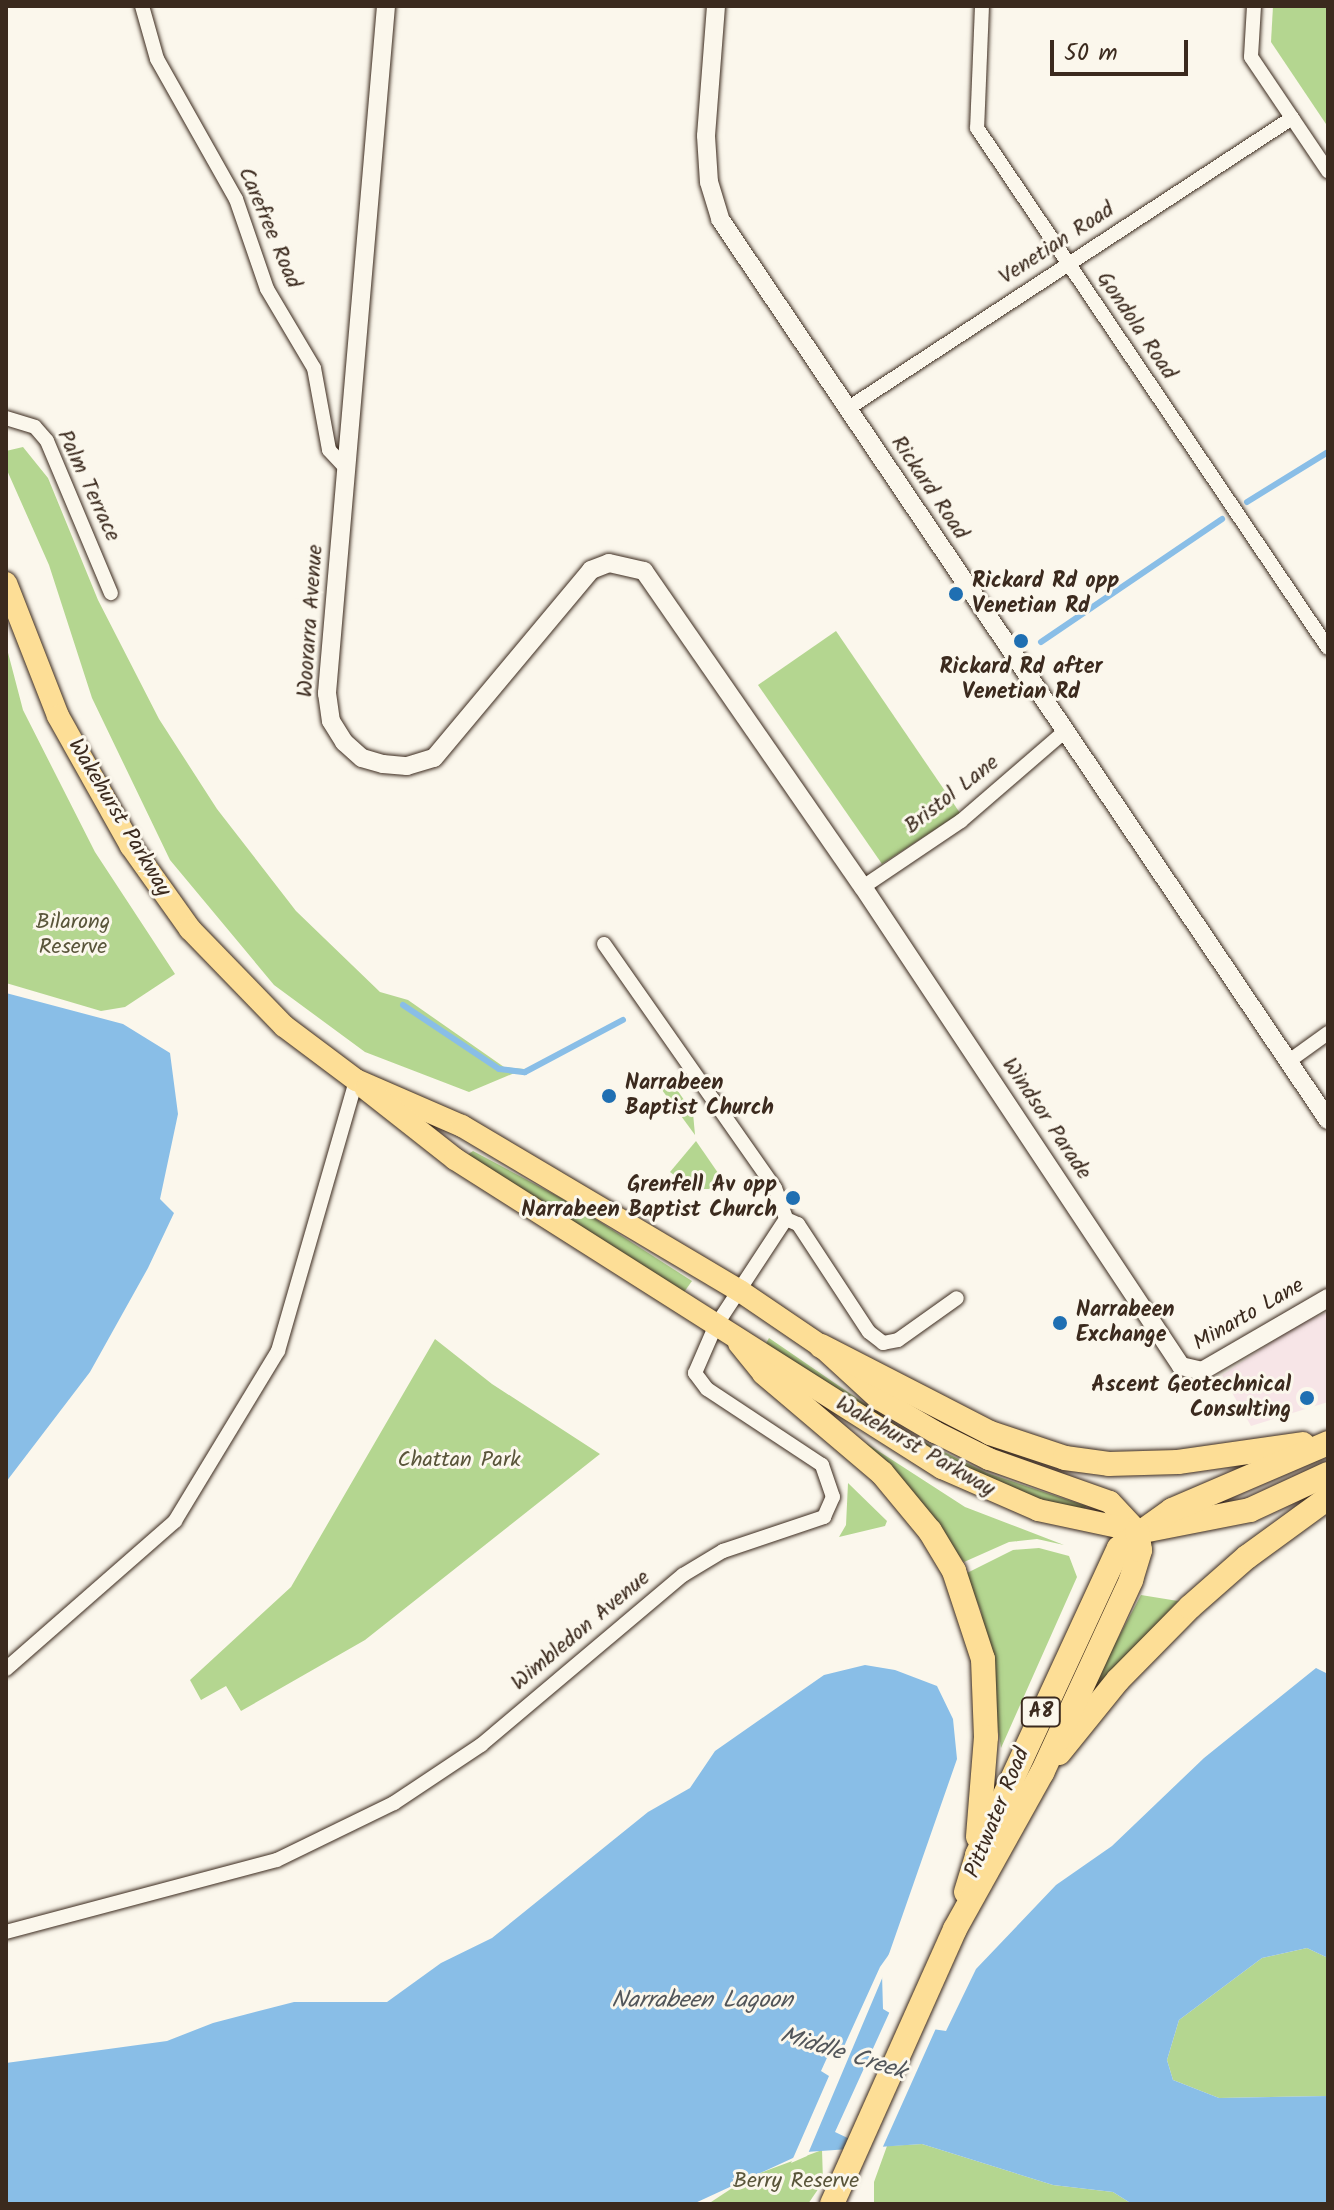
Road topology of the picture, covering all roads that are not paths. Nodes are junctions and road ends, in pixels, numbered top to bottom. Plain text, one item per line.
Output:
1 (142, 6) edge
2 (386, 6) edge
3 (716, 6) edge
4 (982, 6) edge
5 (1254, 6) edge
6 (1292, 118) junction
7 (1328, 171) edge
8 (1068, 264) junction
9 (847, 409) junction
10 (6, 418) edge
11 (346, 468) junction
12 (6, 583) edge
13 (111, 593) dead end
14 (1328, 648) edge
15 (1064, 732) junction
16 (863, 887) junction
17 (604, 944) dead end
18 (1328, 1033) edge
19 (1289, 1061) junction
20 (356, 1080) junction
21 (1328, 1120) edge
22 (462, 1126) junction
23 (455, 1159) junction
24 (786, 1219) junction
25 (740, 1291) junction
26 (957, 1298) dead end
27 (1328, 1298) edge
28 (715, 1327) junction
29 (740, 1343) junction
30 (821, 1346) junction
31 (1194, 1373) joint
32 (1328, 1442) edge
33 (1328, 1474) edge
34 (1328, 1498) edge
35 (1137, 1531) junction
36 (6, 1669) edge
37 (1042, 1773) junction
38 (977, 1855) junction
39 (955, 1929) junction
40 (6, 1932) edge
41 (832, 2204) edge

1 - 11 street, Carefree Road
2 - 11 street, Woorarra Avenue
3 - 9 street, Rickard Road
4 - 8 street, Gondola Road
5 - 6 street
6 - 7 street
6 - 8 street, Venetian Road
8 - 9 street, Venetian Road
8 - 14 street, Gondola Road
9 - 15 street, Rickard Road
10 - 13 street, Palm Terrace
11 - 16 street, Woorarra Avenue
12 - 20 main road, Wakehurst Parkway
15 - 16 street, Bristol Lane
15 - 19 street, Rickard Road
16 - 31 street, Windsor Parade
17 - 24 street
18 - 19 street
19 - 21 street, Rickard Road
20 - 22 main road, Wakehurst Parkway
20 - 23 main road, Wakehurst Parkway
20 - 36 street
22 - 23 main road
22 - 25 main road, Wakehurst Parkway
23 - 28 main road, Wakehurst Parkway
24 - 25 street, Wimbledon Avenue
24 - 26 street
25 - 28 street, Wimbledon Avenue
25 - 30 main road, Wakehurst Parkway
27 - 31 street, Minarto Lane
28 - 29 main road, Wakehurst Parkway
28 - 40 street, Wimbledon Avenue
29 - 35 main road, Wakehurst Parkway
29 - 38 highway
30 - 32 highway
30 - 35 main road, Wakehurst Parkway
32 - 35 highway, Pittwater Road / A8
33 - 35 highway
34 - 37 highway, Pittwater Road / A8
35 - 37 highway, Pittwater Road / A8
35 - 38 highway, Pittwater Road / A8
37 - 39 highway, Pittwater Road / A8
38 - 39 highway, Pittwater Road / A8
39 - 41 highway, Pittwater Road / A8

